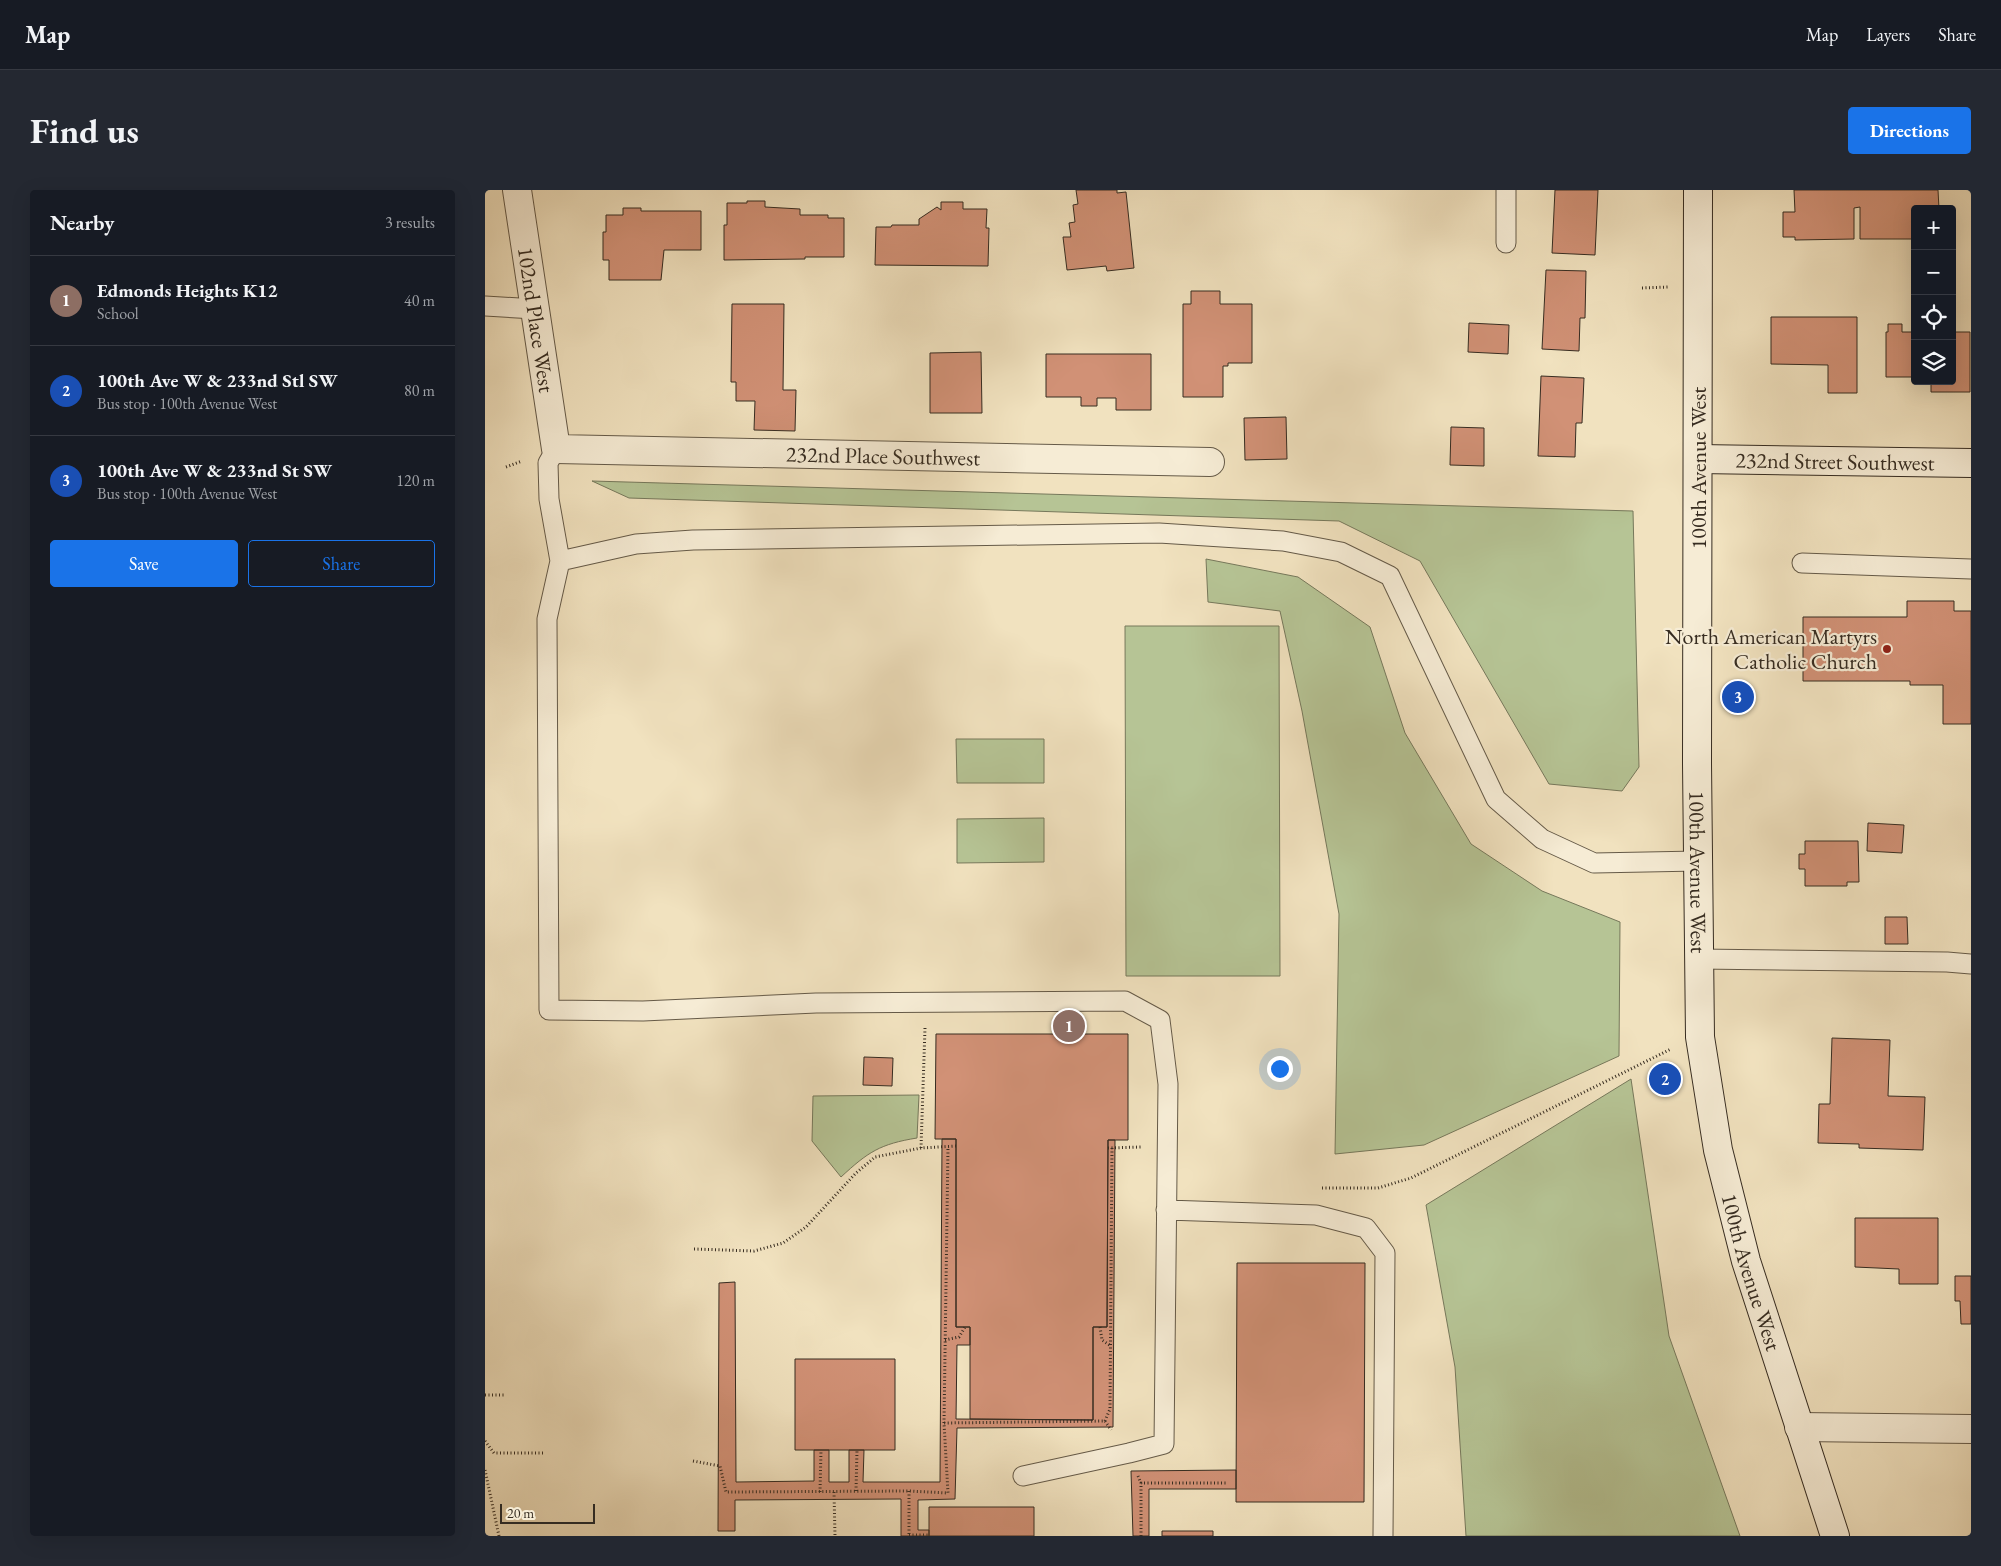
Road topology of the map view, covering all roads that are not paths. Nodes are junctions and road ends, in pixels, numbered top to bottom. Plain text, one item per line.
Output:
1 (517, 190) edge
2 (1506, 190) edge
3 (1698, 190) edge
4 (1506, 243) dead end
5 (485, 306) edge
6 (535, 309) junction
7 (556, 449) junction
8 (1699, 459) junction
9 (1210, 462) dead end
10 (1971, 463) edge
11 (560, 561) junction
12 (1802, 563) dead end
13 (1971, 569) edge
14 (1698, 861) junction
15 (1698, 959) junction
16 (1971, 964) edge
17 (1166, 1210) junction
18 (1799, 1426) junction
19 (1971, 1429) edge
20 (1023, 1476) dead end
21 (1383, 1536) edge
22 (1835, 1536) edge

1 - 6 street, 102nd Place West
2 - 4 lane
3 - 8 street, 100th Avenue West
5 - 6 lane
6 - 7 street, 102nd Place West
7 - 9 street, 232nd Place Southwest
7 - 11 lane
8 - 10 street, 232nd Street Southwest
8 - 14 street, 100th Avenue West
11 - 14 lane
11 - 17 lane
12 - 13 lane
14 - 15 street, 100th Avenue West
15 - 16 lane
15 - 18 street, 100th Avenue West
17 - 20 lane
17 - 21 lane
18 - 19 street
18 - 22 street, 100th Avenue West

